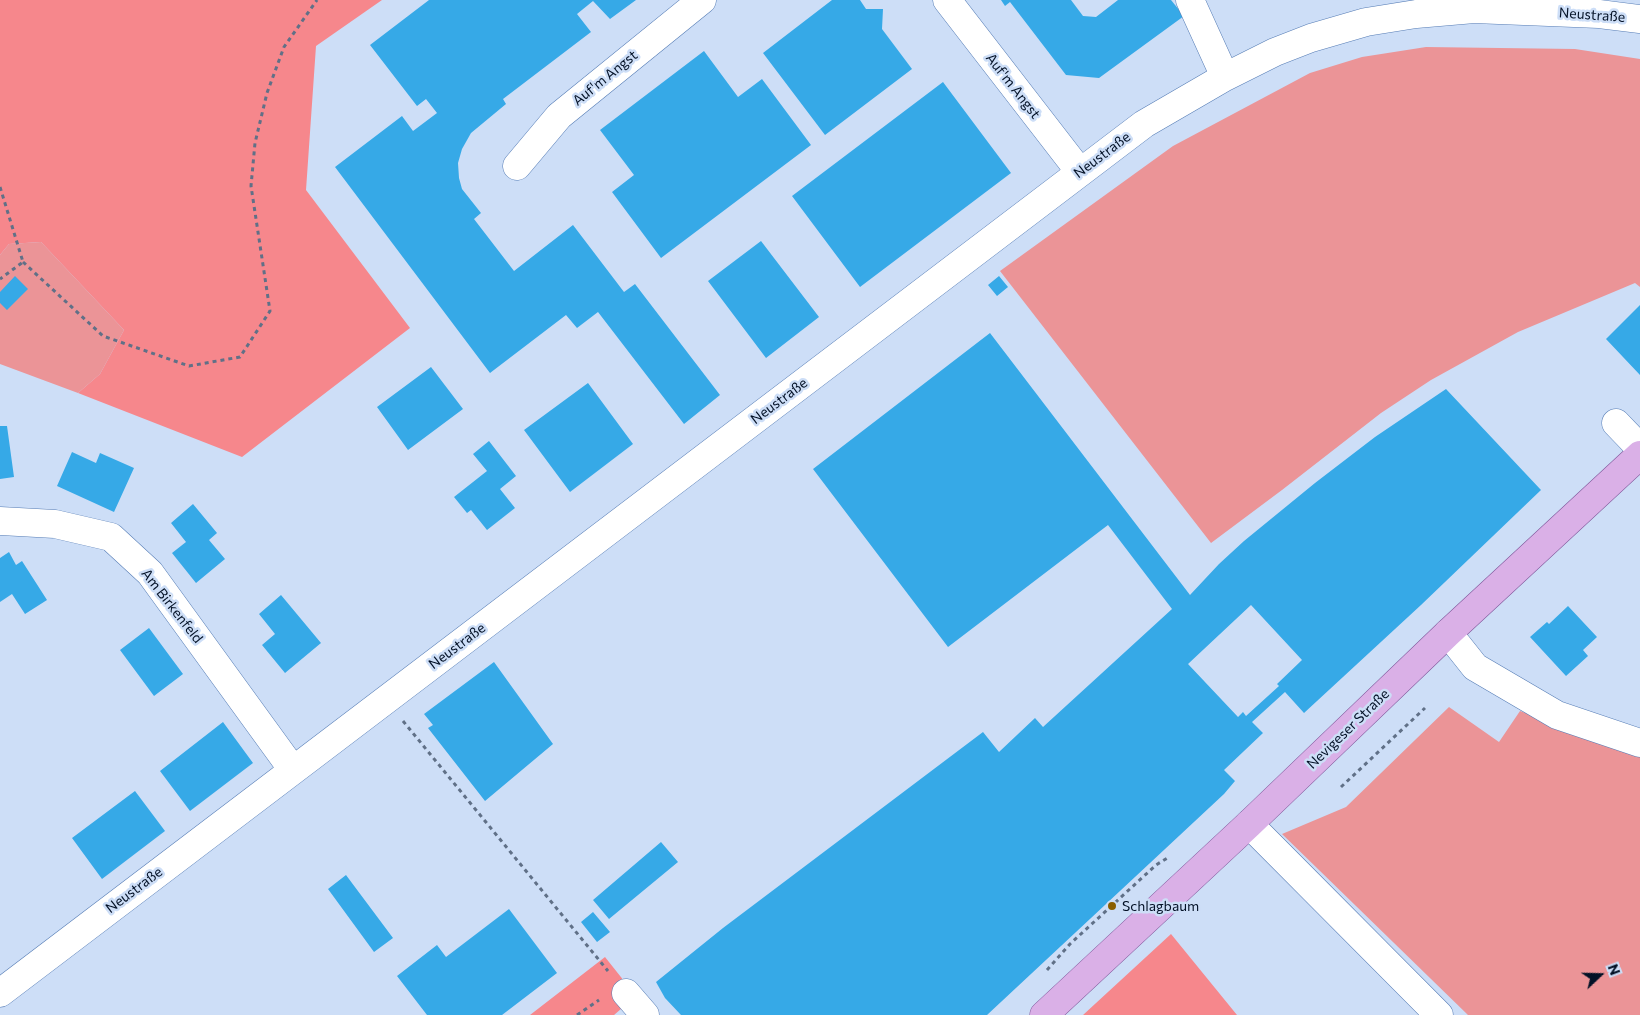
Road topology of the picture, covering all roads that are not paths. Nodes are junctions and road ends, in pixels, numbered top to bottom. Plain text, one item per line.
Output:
1 (702, 0) edge
2 (947, 0) edge
3 (1190, 0) edge
4 (1635, 12) edge
5 (1226, 77) junction
6 (517, 166) dead end
7 (1080, 172) junction
8 (1616, 423) dead end
9 (1640, 448) edge
10 (1640, 455) edge
11 (0, 521) edge
12 (1448, 633) junction
13 (1640, 743) edge
14 (294, 770) junction
15 (1249, 824) junction
16 (619, 984) road end
17 (0, 992) edge
18 (645, 1015) edge
19 (1044, 1015) edge
20 (1439, 1015) edge

1 - 6 street, Auf'm Angst
2 - 7 street, Auf'm Angst
3 - 5 street
4 - 5 street, Neustraße
5 - 7 street, Neustraße
7 - 14 street, Neustraße
8 - 9 street
10 - 12 main road, Nevigeser Straße
11 - 14 street, Am Birkenfeld
12 - 13 street
12 - 15 main road, Nevigeser Straße
14 - 17 street, Neustraße
15 - 19 main road, Nevigeser Straße
15 - 20 street
16 - 18 street

